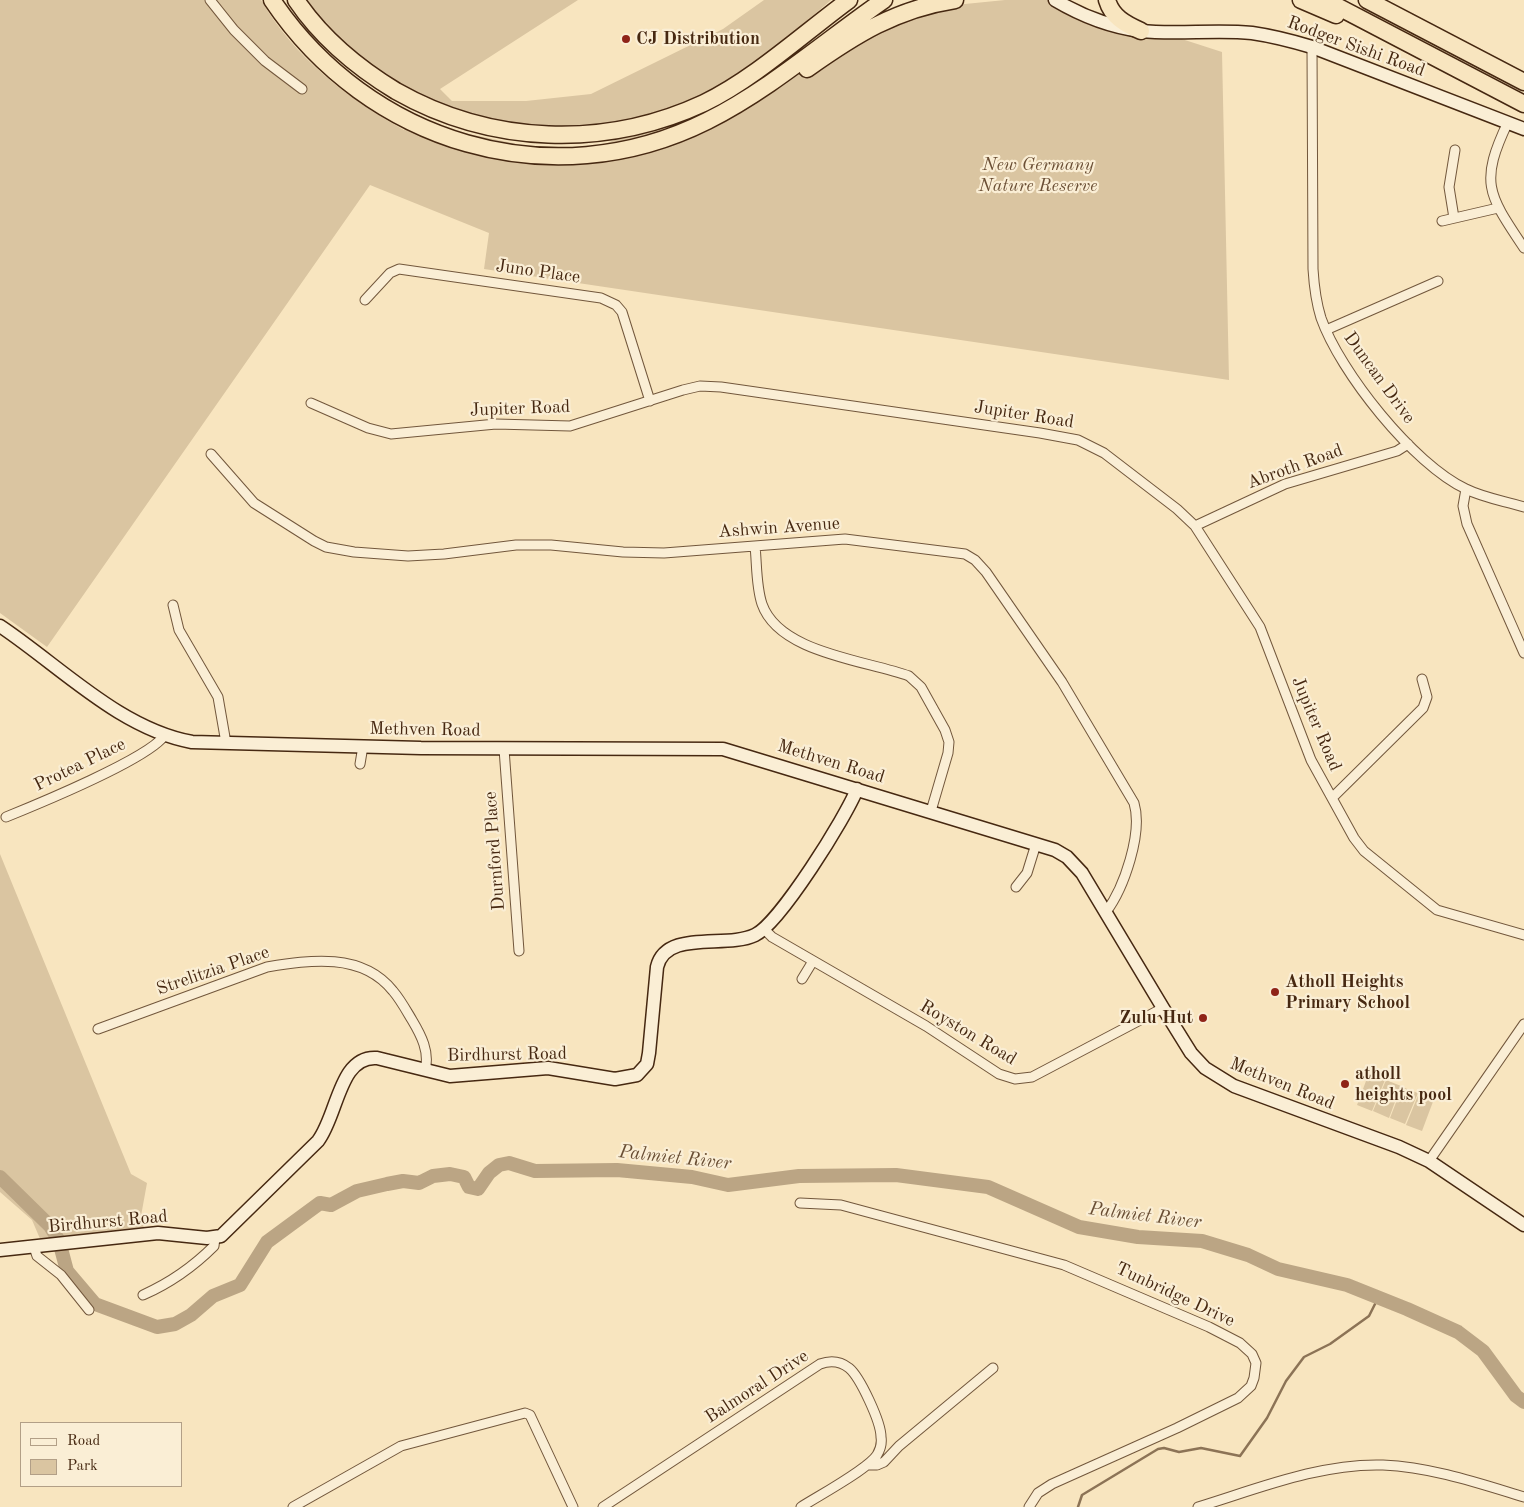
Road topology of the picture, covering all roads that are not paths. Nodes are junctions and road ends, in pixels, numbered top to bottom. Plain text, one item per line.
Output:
1 (210, 0) edge
2 (272, 0) edge
3 (296, 0) edge
4 (832, 0) edge
5 (849, 0) edge
6 (884, 0) edge
7 (955, 0) edge
8 (1055, 0) edge
9 (1107, 0) edge
10 (1301, 0) edge
11 (1325, 0) edge
12 (1367, 0) edge
13 (1381, 0) edge
14 (1424, 29) junction
15 (1141, 30) junction
16 (1312, 48) junction
17 (1475, 77) junction
18 (1524, 82) edge
19 (302, 88) dead end
20 (706, 102) junction
21 (1524, 104) edge
22 (1508, 122) junction
23 (1524, 129) edge
24 (1455, 150) dead end
25 (576, 156) junction
26 (1498, 208) junction
27 (1454, 218) junction
28 (1442, 222) dead end
29 (1524, 248) edge
30 (1438, 281) dead end
31 (365, 300) dead end
32 (1326, 330) junction
33 (650, 401) junction
34 (311, 403) dead end
35 (1408, 444) junction
36 (211, 454) dead end
37 (1466, 489) junction
38 (1524, 506) edge
39 (1195, 526) junction
40 (755, 546) junction
41 (173, 605) dead end
42 (0, 626) edge
43 (1524, 653) edge
44 (1422, 678) dead end
45 (164, 736) junction
46 (226, 743) junction
47 (363, 746) junction
48 (504, 749) junction
49 (360, 764) dead end
50 (832, 781) junction
51 (858, 789) junction
52 (1332, 798) junction
53 (931, 811) junction
54 (845, 815) junction
55 (6, 817) dead end
56 (1036, 844) junction
57 (1016, 887) dead end
58 (1106, 912) junction
59 (764, 930) junction
60 (1524, 935) edge
61 (518, 951) dead end
62 (813, 961) junction
63 (802, 979) dead end
64 (1163, 1008) junction
65 (1524, 1024) edge
66 (98, 1029) dead end
67 (425, 1070) junction
68 (1429, 1161) junction
69 (800, 1203) dead end
70 (1524, 1224) edge
71 (215, 1238) junction
72 (38, 1246) junction
73 (0, 1250) edge
74 (143, 1295) dead end
75 (89, 1310) dead end
76 (993, 1368) dead end
77 (868, 1465) junction
78 (1524, 1497) edge
79 (294, 1507) edge
80 (573, 1507) edge
81 (602, 1507) edge
82 (801, 1507) edge
83 (1029, 1507) edge
84 (1198, 1507) edge

1 - 19 street
2 - 25 highway
3 - 20 highway
4 - 20 highway
5 - 20 highway
6 - 25 highway
7 - 25 highway
8 - 15 street, Rodger Sishi Road
9 - 15 highway
10 - 17 highway
11 - 17 highway
12 - 14 highway
13 - 14 highway
14 - 18 highway
15 - 16 street, Rodger Sishi Road
16 - 22 street, Rodger Sishi Road
16 - 32 street, Duncan Drive
17 - 21 highway
22 - 23 street, Rodger Sishi Road
22 - 26 street
24 - 27 street
26 - 27 street
26 - 29 street
27 - 28 street
30 - 32 street
31 - 33 street, Juno Place
32 - 35 street, Duncan Drive
33 - 34 street, Jupiter Road
33 - 39 street, Jupiter Road
35 - 37 street, Duncan Drive
35 - 39 street, Abroth Road
36 - 40 street, Ashwin Avenue
37 - 38 street, Duncan Drive
37 - 43 street
39 - 52 street, Jupiter Road
40 - 53 street
40 - 58 street, Ashwin Avenue
41 - 46 street
42 - 45 street, Methven Road
44 - 52 street
45 - 46 street, Methven Road
45 - 55 street, Protea Place
46 - 47 street, Methven Road
47 - 48 street, Methven Road
47 - 49 street
48 - 50 street, Methven Road
48 - 61 street, Durnford Place
50 - 51 street, Methven Road
50 - 54 street
51 - 53 street, Methven Road
51 - 54 street
52 - 60 street, Jupiter Road
53 - 56 street, Methven Road
54 - 59 street
56 - 57 street
56 - 58 street, Methven Road
58 - 64 street, Methven Road
59 - 62 street, Royston Road
59 - 67 street, Birdhurst Road
62 - 63 street
62 - 64 street, Royston Road
64 - 68 street, Methven Road
65 - 68 street
66 - 67 street, Strelitzia Place
67 - 71 street, Birdhurst Road
68 - 70 street, Methven Road
69 - 83 street, Tunbridge Drive
71 - 72 street, Birdhurst Road
71 - 74 street, Birdhurst Road
72 - 73 street, Birdhurst Road
72 - 75 street, Birdhurst Road
76 - 77 street
77 - 81 street, Balmoral Drive
77 - 82 street, Balmoral Drive
78 - 84 street
79 - 80 street

